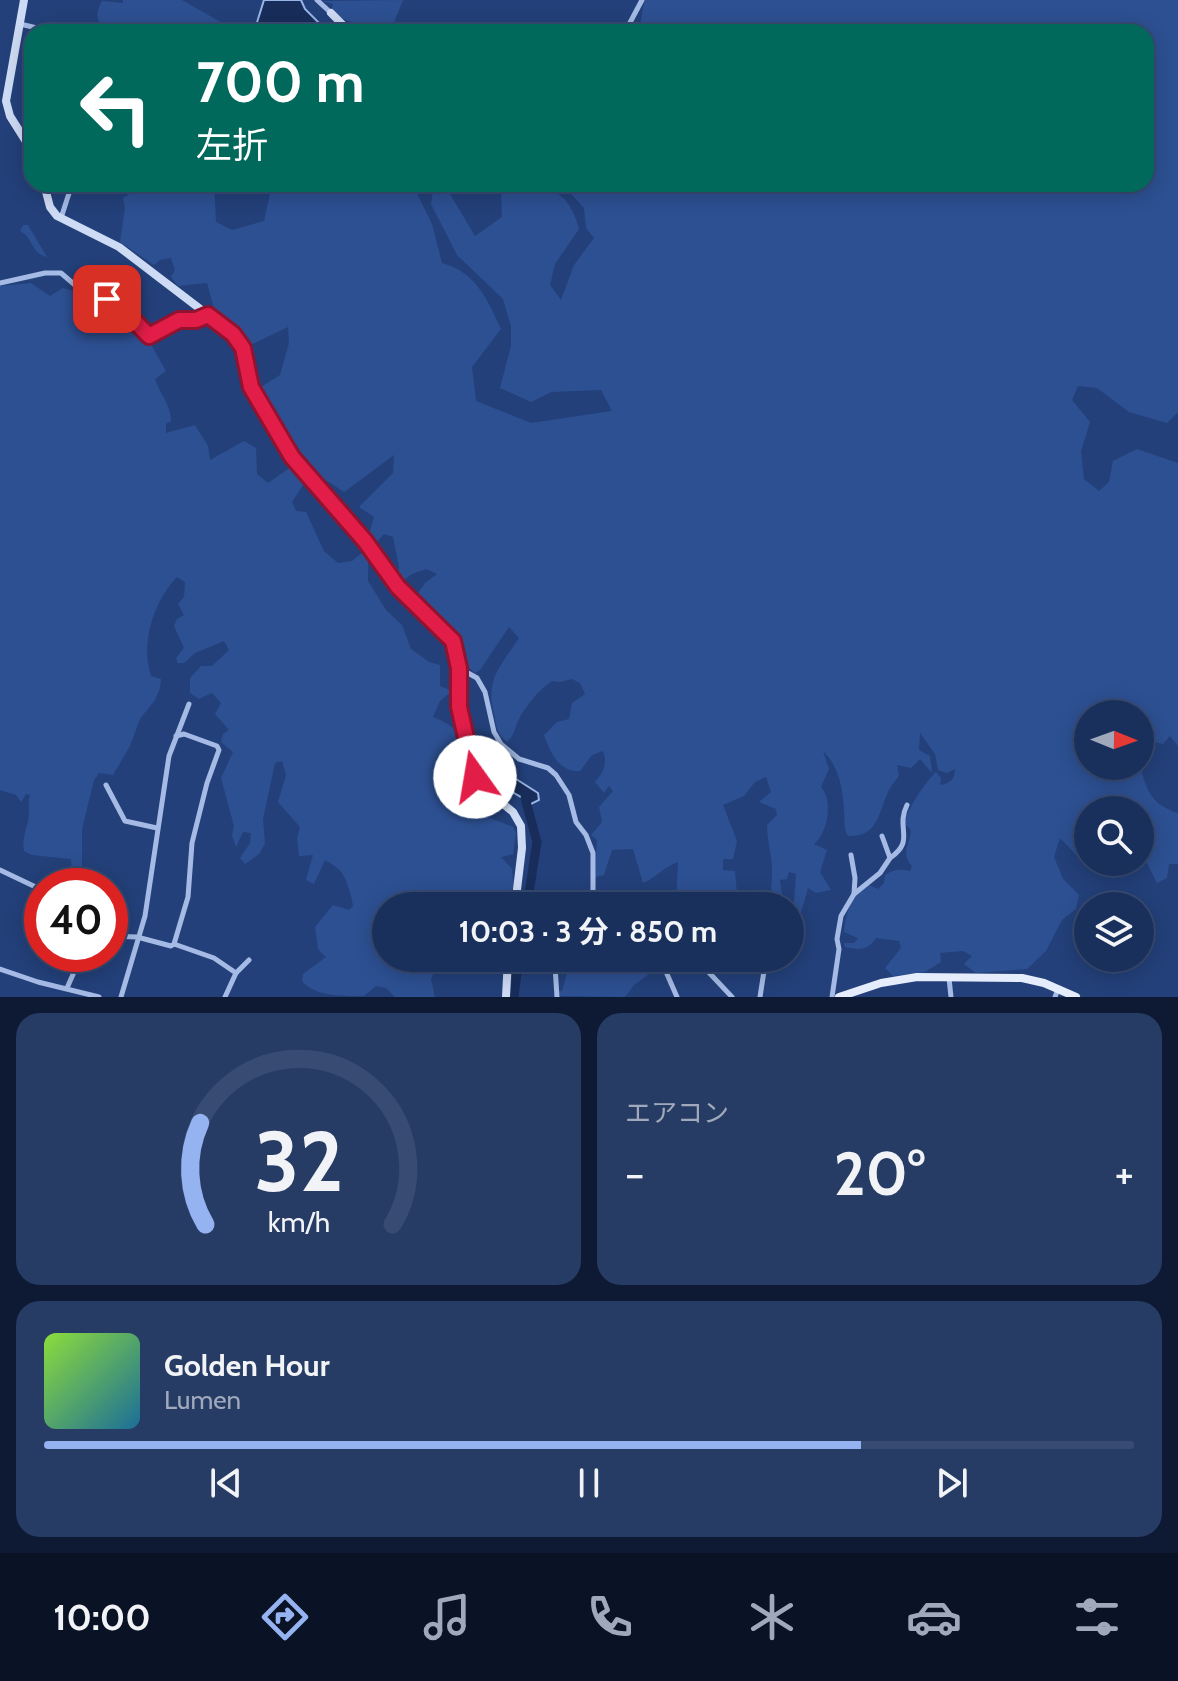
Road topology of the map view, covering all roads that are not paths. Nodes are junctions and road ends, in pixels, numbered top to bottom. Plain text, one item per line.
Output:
1 (24, 0) edge
2 (317, 0) edge
3 (642, 0) edge
4 (331, 13) joint
5 (19, 24) junction
6 (342, 24) edge
7 (629, 24) edge
8 (24, 25) edge
9 (24, 138) edge
10 (46, 192) edge
11 (69, 192) edge
12 (61, 218) junction
13 (0, 283) edge
14 (208, 315) junction
15 (459, 668) junction
16 (189, 704) dead end
17 (176, 736) junction
18 (106, 785) dead end
19 (907, 805) dead end
20 (157, 828) junction
21 (882, 836) dead end
22 (851, 855) dead end
23 (890, 858) junction
24 (0, 870) edge
25 (24, 881) edge
26 (517, 892) edge
27 (593, 892) edge
28 (854, 894) junction
29 (128, 938) edge
30 (139, 939) junction
31 (174, 944) junction
32 (249, 960) dead end
33 (0, 969) edge
34 (74, 972) edge
35 (507, 972) edge
36 (557, 972) edge
37 (666, 972) edge
38 (708, 972) edge
39 (764, 972) edge
40 (236, 973) junction
41 (949, 977) junction
42 (67, 988) junction
43 (1056, 993) edge
44 (78, 994) edge
45 (853, 995) edge
46 (99, 997) edge
47 (121, 997) edge
48 (225, 997) edge
49 (506, 997) edge
50 (557, 997) edge
51 (677, 997) edge
52 (732, 997) edge
53 (760, 997) edge
54 (832, 997) edge
55 (839, 997) edge
56 (951, 997) edge
57 (1076, 997) edge

1 - 5 street
2 - 4 street
3 - 7 street
4 - 6 street
5 - 8 street
5 - 9 street
10 - 12 street
11 - 12 street
12 - 14 street
13 - 14 street
14 - 15 street
15 - 26 street
15 - 27 street
16 - 17 street
17 - 20 street
17 - 31 street
18 - 20 street
19 - 23 street
20 - 30 street
21 - 23 street
22 - 28 street
23 - 28 street
24 - 25 street
28 - 54 street
29 - 30 street
30 - 31 street
30 - 47 street
31 - 40 street
32 - 40 street
33 - 42 street
34 - 42 street
35 - 49 street
36 - 50 street
37 - 51 street
38 - 52 street
39 - 53 street
40 - 48 street
41 - 43 main road
41 - 45 main road
41 - 56 street
42 - 44 street
43 - 57 main road
44 - 46 street
45 - 55 main road

